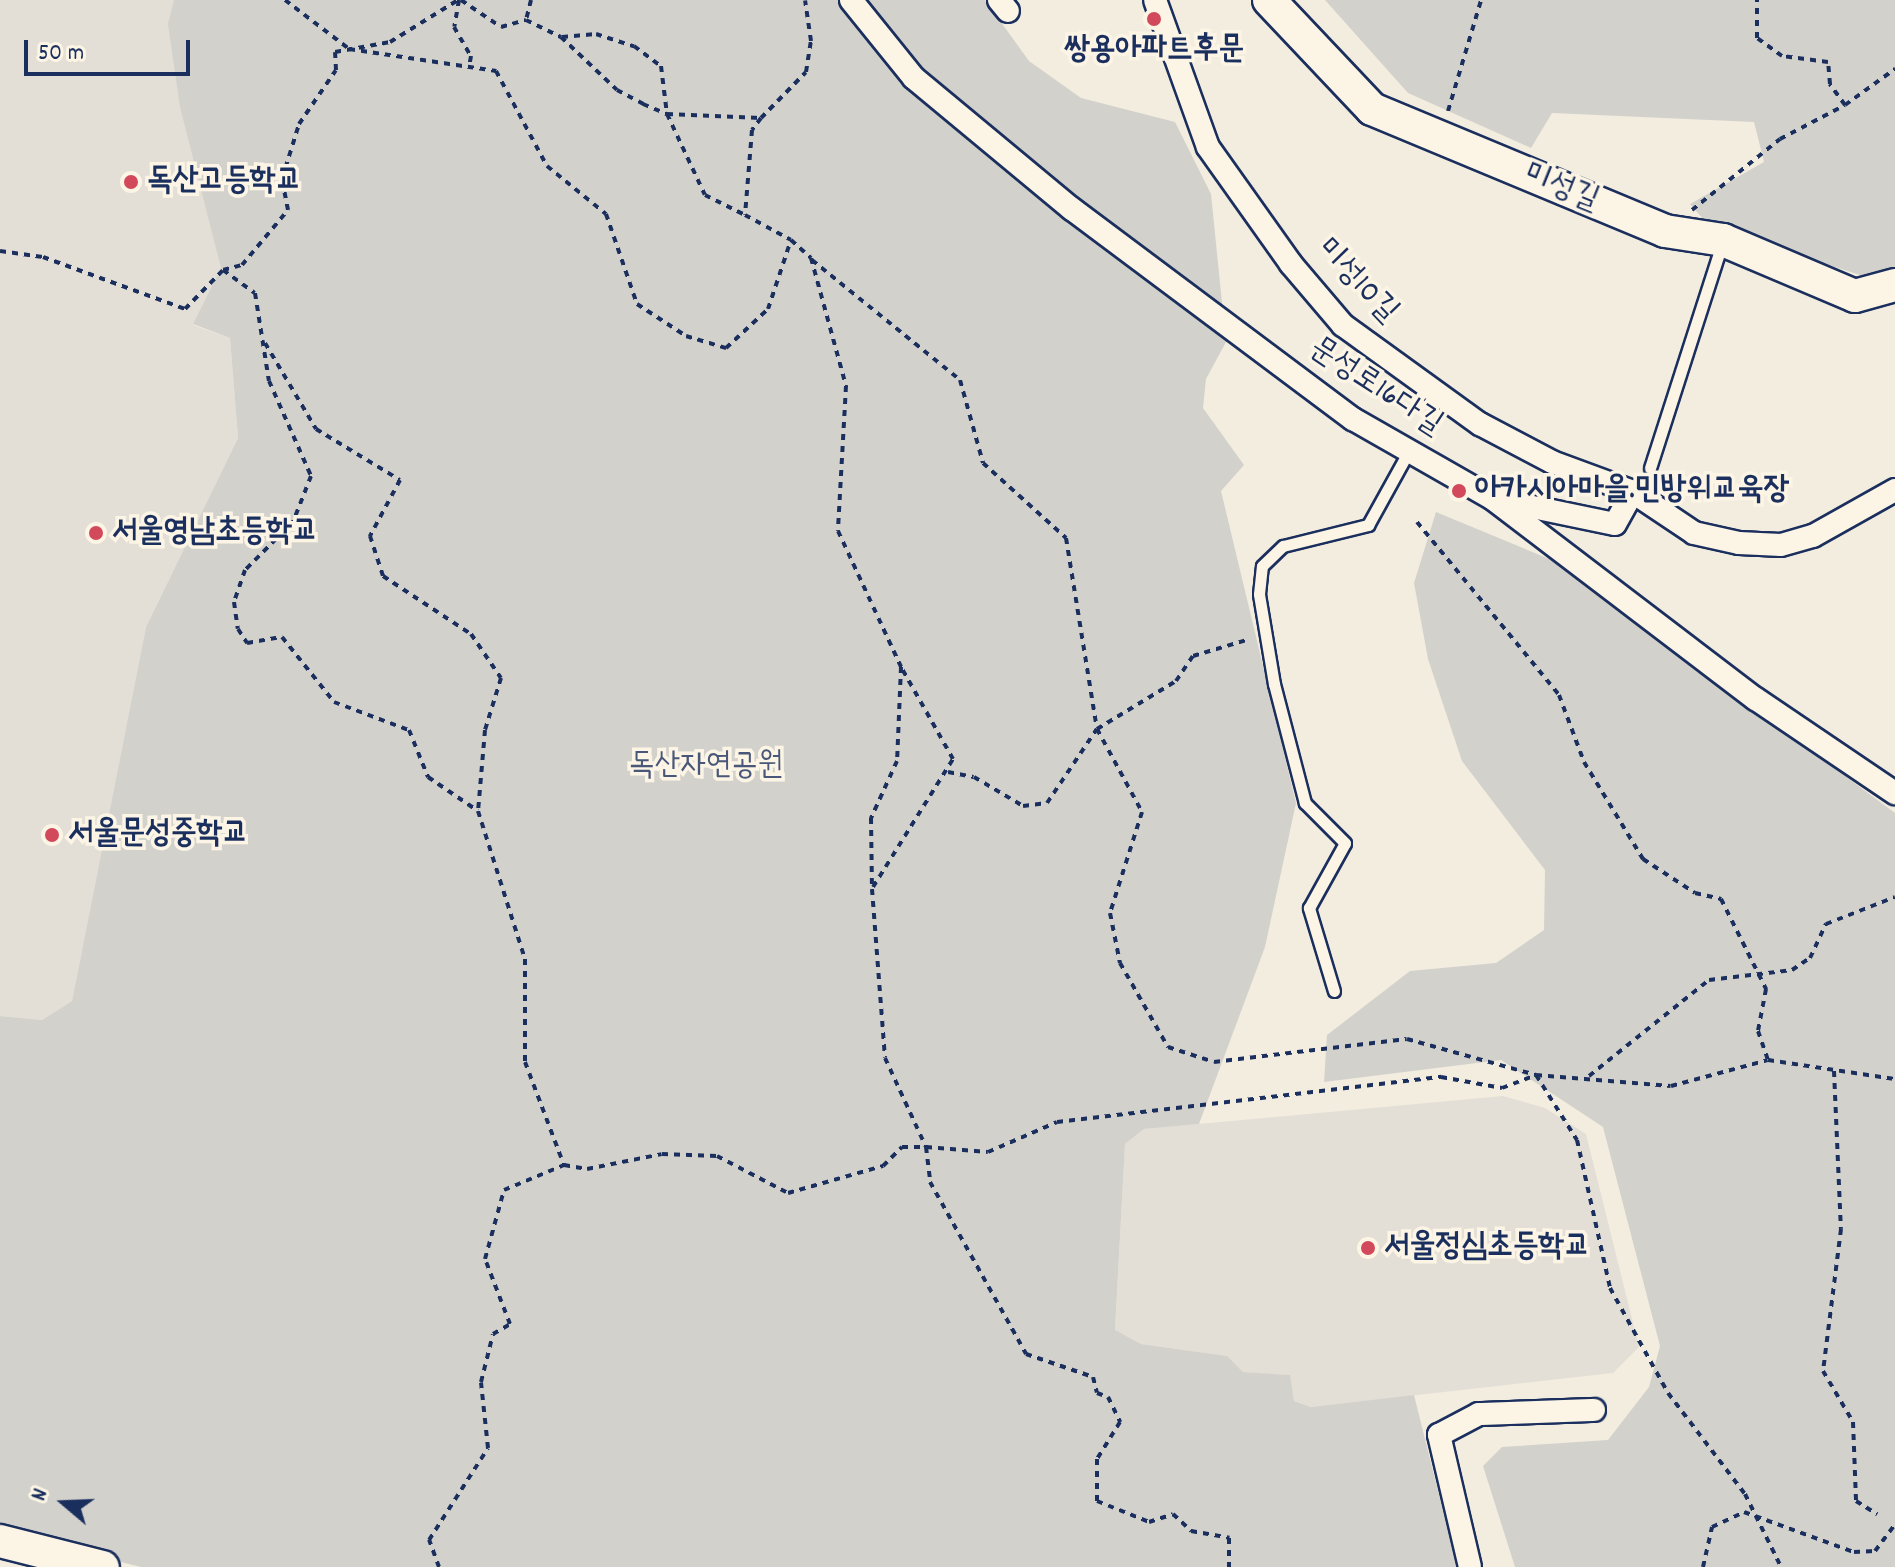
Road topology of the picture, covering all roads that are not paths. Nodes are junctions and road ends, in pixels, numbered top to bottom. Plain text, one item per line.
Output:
1 (851, 0) edge
2 (1155, 0) edge
3 (1269, 0) edge
4 (1723, 240) junction
5 (1895, 285) edge
6 (1410, 449) junction
7 (1650, 468) dead end
8 (1895, 490) edge
9 (1633, 492) junction
10 (1493, 499) junction
11 (1895, 793) edge
12 (1334, 991) dead end
13 (1594, 1410) dead end
14 (0, 1541) edge
15 (103, 1567) edge
16 (1470, 1567) edge

1 - 6 street, 문성로16다길
2 - 9 street, 미성10길
3 - 4 street, 미성길
4 - 5 street, 미성길
4 - 7 lane
6 - 10 street, 문성로16다길
6 - 12 lane
8 - 9 street, 미성10길
9 - 10 street
10 - 11 street, 문성로16다길
13 - 16 street
14 - 15 street

